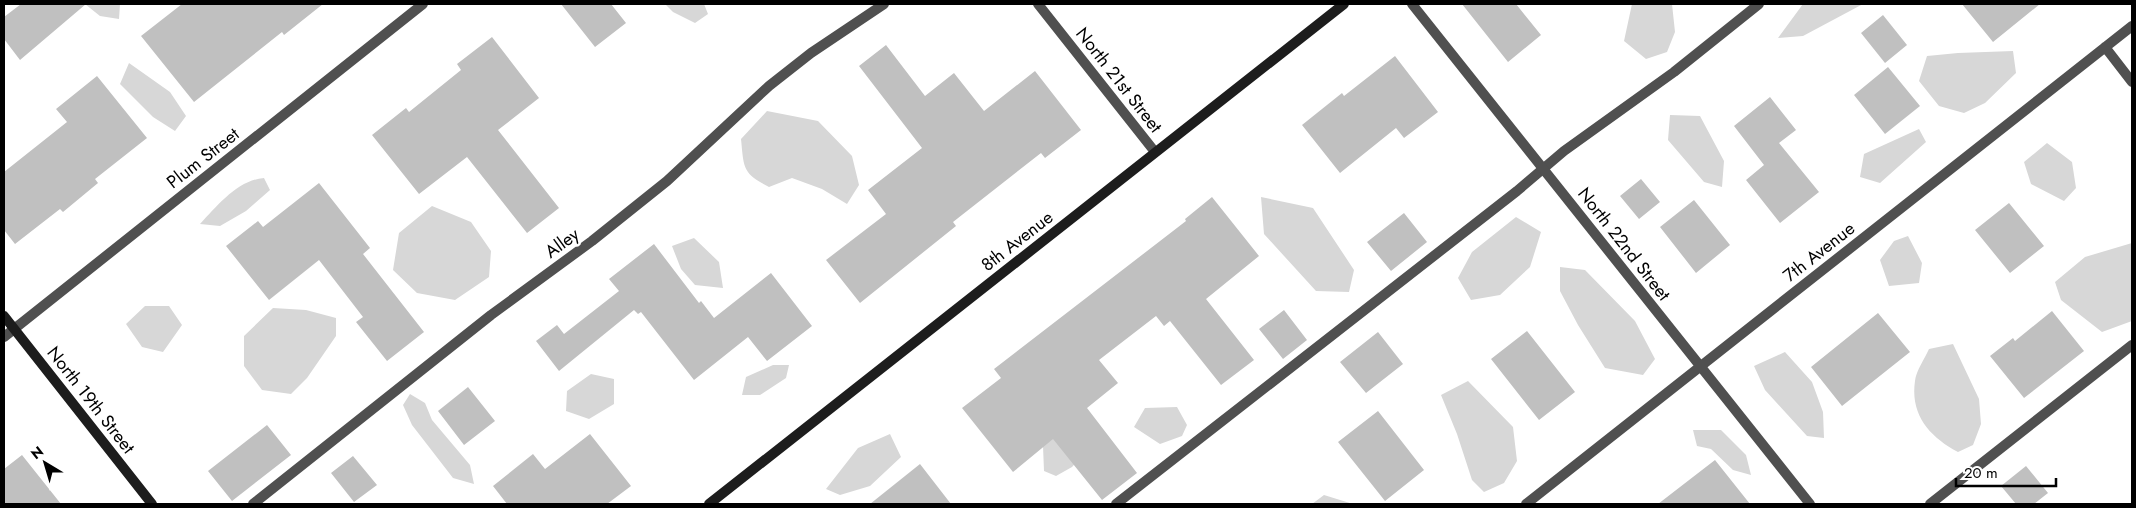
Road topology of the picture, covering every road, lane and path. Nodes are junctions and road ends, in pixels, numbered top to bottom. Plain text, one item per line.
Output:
1 (423, 4) edge
2 (884, 4) edge
3 (1038, 4) edge
4 (1344, 4) edge
5 (1412, 4) edge
6 (1759, 4) edge
7 (2132, 26) edge
8 (2105, 47) junction
9 (2132, 82) edge
10 (1155, 152) junction
11 (1543, 168) junction
12 (4, 316) edge
13 (14, 329) junction
14 (4, 337) edge
15 (2132, 345) edge
16 (1701, 366) junction
17 (152, 504) edge
18 (253, 504) edge
19 (709, 504) edge
20 (1116, 504) edge
21 (1526, 504) edge
22 (1810, 504) edge
23 (1930, 504) edge

1 - 13 street, Plum Street
2 - 18 street, Alley
3 - 10 street, North 21st Street
4 - 10 street, 8th Avenue
5 - 11 street, North 22nd Street
6 - 11 street
7 - 8 street, 7th Avenue
8 - 9 street
8 - 16 street, 7th Avenue
10 - 19 street, 8th Avenue
11 - 16 street, North 22nd Street
11 - 20 street
12 - 13 street, North 19th Street
13 - 14 street, Plum Street
13 - 17 street, North 19th Street
15 - 23 street
16 - 21 street, 7th Avenue
16 - 22 street, North 22nd Street

